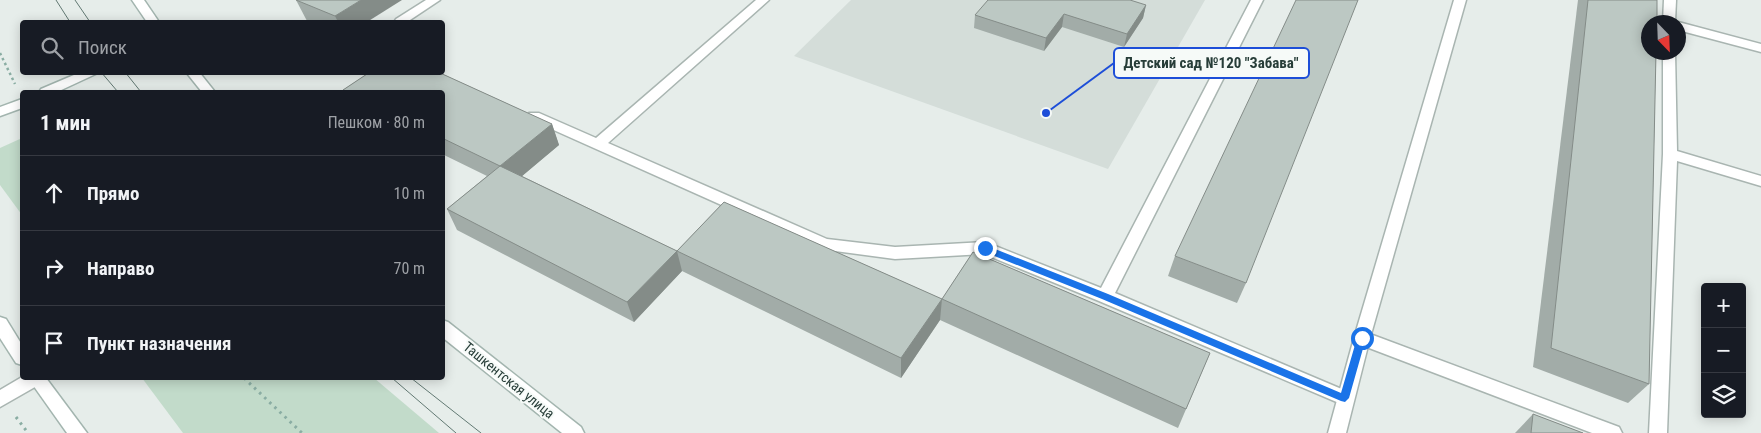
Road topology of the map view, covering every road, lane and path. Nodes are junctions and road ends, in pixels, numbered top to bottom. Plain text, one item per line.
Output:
1 (138, 0) edge
2 (434, 0) edge
3 (763, 0) edge
4 (1257, 0) edge
5 (1460, 0) edge
6 (1670, 0) edge
7 (1669, 15) edge
8 (152, 20) edge
9 (403, 20) edge
10 (1686, 28) edge
11 (1761, 48) edge
12 (0, 54) edge
13 (1669, 60) edge
14 (87, 75) edge
15 (195, 75) edge
16 (51, 90) edge
17 (207, 90) edge
18 (20, 97) edge
19 (517, 108) edge
20 (0, 112) edge
21 (598, 144) junction
22 (1670, 154) junction
23 (1761, 181) edge
24 (1105, 296) junction
25 (0, 324) edge
26 (445, 329) edge
27 (1362, 338) junction
28 (20, 355) edge
29 (32, 380) edge
30 (38, 380) edge
31 (246, 380) edge
32 (0, 398) edge
33 (1345, 398) junction
34 (78, 433) edge
35 (302, 433) edge
36 (575, 433) edge
37 (1337, 433) edge
38 (1613, 433) edge
39 (1658, 433) edge

1 - 8 street
2 - 9 street
3 - 21 street
4 - 24 street
5 - 27 street
6 - 7 street
10 - 11 street
12 - 18 path
13 - 22 street
14 - 16 street
15 - 17 street
18 - 20 street
19 - 21 street
21 - 24 street
22 - 23 street
22 - 39 street
24 - 33 street
25 - 28 street
26 - 36 street, Ташкентская улица
27 - 33 street
27 - 38 street
29 - 32 street
30 - 34 street
31 - 35 path
33 - 37 street

